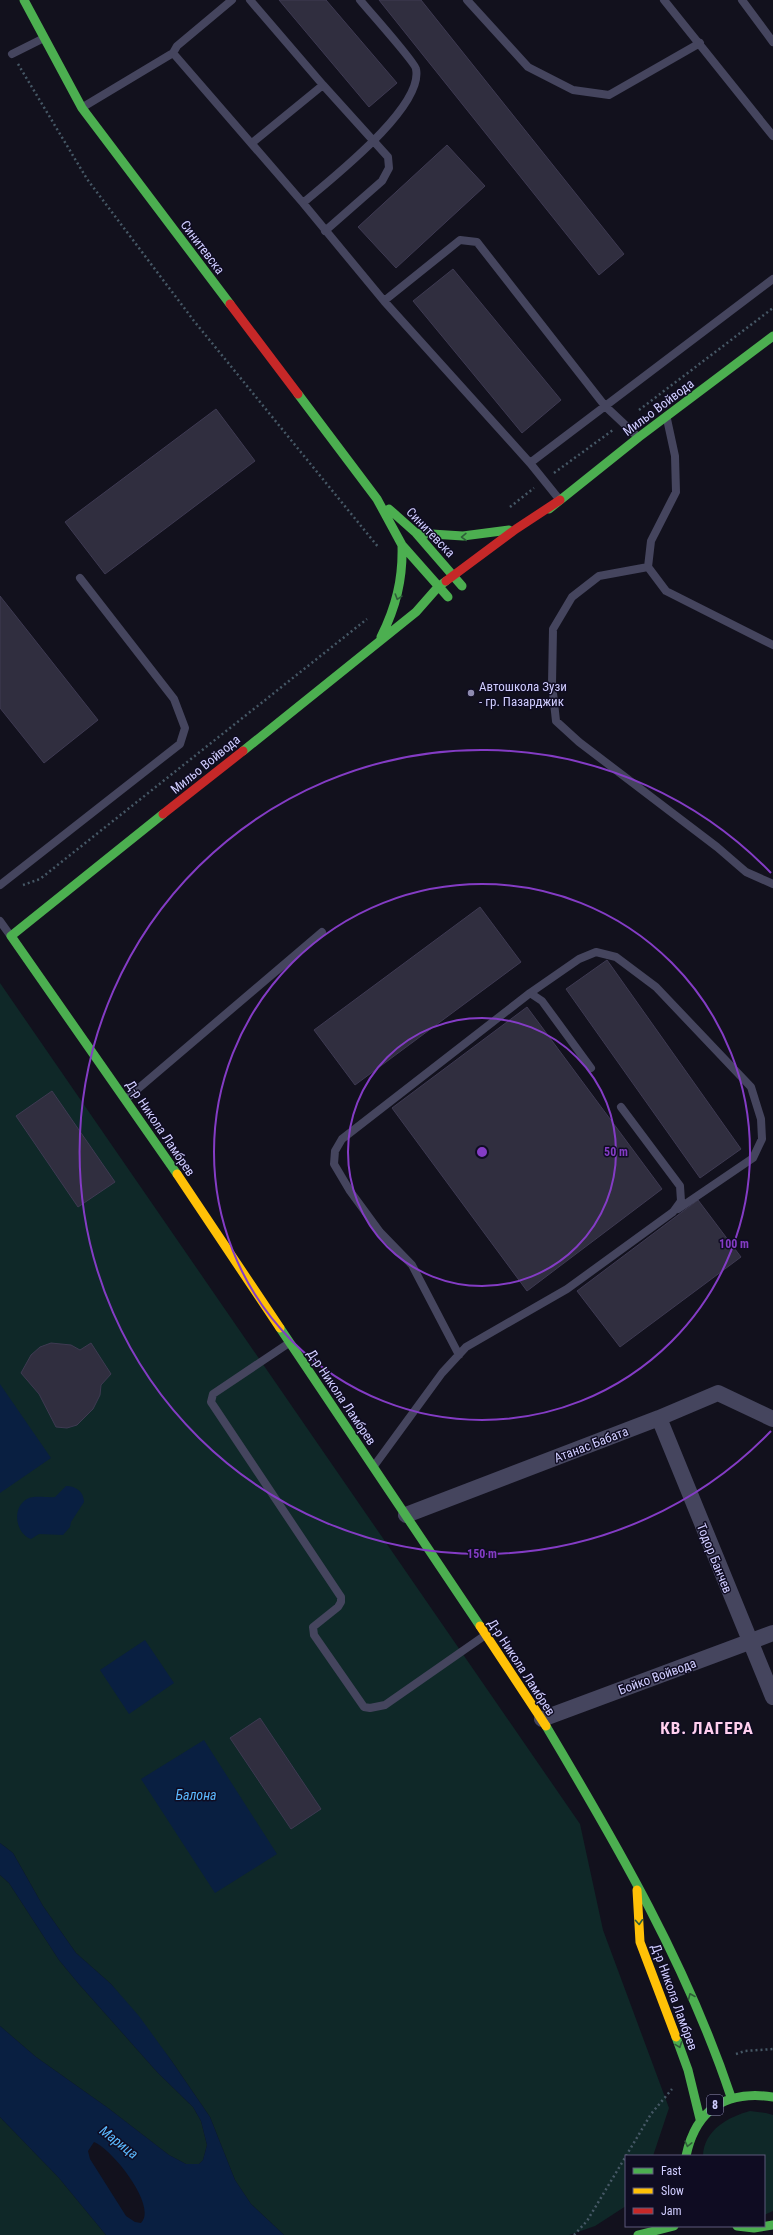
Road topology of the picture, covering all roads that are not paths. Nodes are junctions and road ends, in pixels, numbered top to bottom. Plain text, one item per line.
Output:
1 (24, 0) edge
2 (232, 0) edge
3 (250, 0) edge
4 (360, 0) edge
5 (467, 0) edge
6 (664, 0) edge
7 (742, 0) edge
8 (44, 38) junction
9 (773, 42) edge
10 (700, 43) junction
11 (173, 53) junction
12 (12, 54) road end
13 (323, 86) junction
14 (82, 108) junction
15 (773, 136) edge
16 (374, 141) junction
17 (252, 143) junction
18 (303, 203) junction
19 (325, 231) junction
20 (773, 279) edge
21 (384, 301) junction
22 (773, 336) edge
23 (605, 406) junction
24 (667, 416) junction
25 (639, 437) junction
26 (530, 463) junction
27 (377, 499) junction
28 (560, 500) junction
29 (516, 529) junction
30 (416, 533) junction
31 (402, 545) junction
32 (497, 556) dead end
33 (648, 566) junction
34 (454, 575) junction
35 (80, 578) dead end
36 (465, 584) joint
37 (438, 587) junction
38 (448, 597) junction
39 (416, 612) junction
40 (379, 641) junction
41 (773, 645) edge
42 (0, 884) edge
43 (773, 884) edge
44 (0, 921) edge
45 (322, 932) dead end
46 (11, 936) junction
47 (530, 993) junction
48 (590, 1068) dead end
49 (126, 1099) junction
50 (621, 1107) dead end
51 (673, 1212) junction
52 (290, 1342) junction
53 (459, 1355) junction
54 (659, 1418) junction
55 (773, 1419) edge
56 (374, 1466) junction
57 (406, 1515) junction
58 (773, 1633) edge
59 (486, 1635) junction
60 (749, 1642) junction
61 (773, 1697) edge
62 (542, 1719) junction
63 (636, 1883) junction
64 (731, 2097) junction
65 (773, 2097) edge
66 (700, 2119) junction
67 (686, 2155) edge
68 (637, 2227) edge
69 (670, 2227) edge
70 (741, 2227) edge
71 (630, 2235) edge
72 (638, 2235) edge
73 (769, 2235) edge

1 - 8 street, Синитевска
2 - 11 lane
3 - 13 lane
4 - 16 lane
5 - 10 lane
6 - 10 lane
7 - 9 lane
8 - 12 lane
8 - 14 street, Синитевска
10 - 15 lane
11 - 14 lane
11 - 17 lane
13 - 16 lane
13 - 17 lane
14 - 27 street, Синитевска
16 - 18 lane
16 - 19 lane
17 - 18 lane
18 - 19 lane
19 - 21 lane
20 - 23 lane
21 - 23 lane
21 - 26 lane
22 - 24 street, Мильо Войвода
23 - 25 lane
23 - 26 lane
24 - 25 street, Мильо Войвода
24 - 33 lane
25 - 28 street, Мильо Войвода
26 - 28 lane
27 - 30 street, Синитевска
27 - 31 street, Синитевска
28 - 29 street, Мильо Войвода
28 - 32 street, Мильо Войвода
29 -> 30 street
29 - 34 street, Мильо Войвода
30 - 34 street, Синитевска
31 - 37 street, Синитевска
31 -> 40 street
33 - 41 lane
33 - 43 lane
34 - 36 street, Синитевска
34 - 37 street, Мильо Войвода
35 - 42 lane
36 - 38 street, Мильо Войвода
37 - 38 street, Синитевска
37 - 39 street, Мильо Войвода
38 - 39 street, Мильо Войвода
39 - 40 street, Мильо Войвода
40 - 46 street, Мильо Войвода
44 - 46 lane
45 - 49 lane
46 - 49 street, Д-р Никола Ламбрев
47 - 48 lane
47 - 51 lane
47 - 53 lane
49 - 52 street, Д-р Никола Ламбрев
50 - 51 lane
51 - 53 lane
52 - 56 street, Д-р Никола Ламбрев
52 - 59 lane
53 - 56 lane
54 - 55 street, Атанас Бабата
54 - 57 street, Атанас Бабата
54 - 60 street, Тодор Банчев
56 - 57 street, Д-р Никола Ламбрев
57 - 59 street, Д-р Никола Ламбрев
58 - 60 street, Бойко Войвода
59 - 62 street, Д-р Никола Ламбрев
60 - 61 street, Тодор Банчев
60 - 62 street, Бойко Войвода
62 - 63 street, Д-р Никола Ламбрев
64 -> 63 street, Д-р Никола Ламбрев
63 -> 66 street, Д-р Никола Ламбрев
64 - 65 street, 8
64 - 66 street, 8
66 -> 67 street, 8
68 - 71 street
69 - 72 street
70 - 73 street

